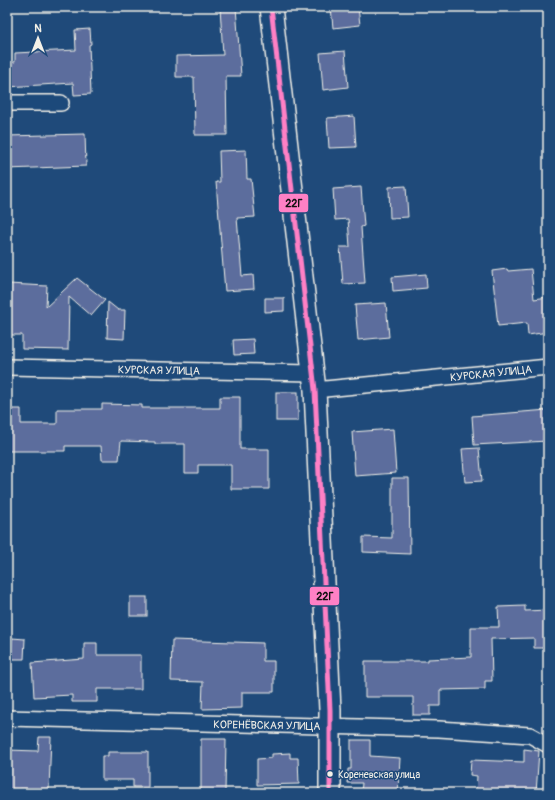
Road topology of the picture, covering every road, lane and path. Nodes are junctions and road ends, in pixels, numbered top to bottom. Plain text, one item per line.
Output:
1 (271, 7) edge
2 (7, 103) edge
3 (61, 103) dead end
4 (548, 367) edge
5 (7, 368) edge
6 (313, 382) junction
7 (7, 718) edge
8 (330, 718) junction
9 (548, 746) edge
10 (330, 793) edge

1 - 6 street
2 - 3 street
4 - 6 street, КУРСКАЯ УЛИЦА
5 - 6 street, КУРСКАЯ УЛИЦА
6 - 8 street
7 - 8 street, КОРЕНЁВСКАЯ УЛИЦА
8 - 9 street, КОРЕНЁВСКАЯ УЛИЦА
8 - 10 street

